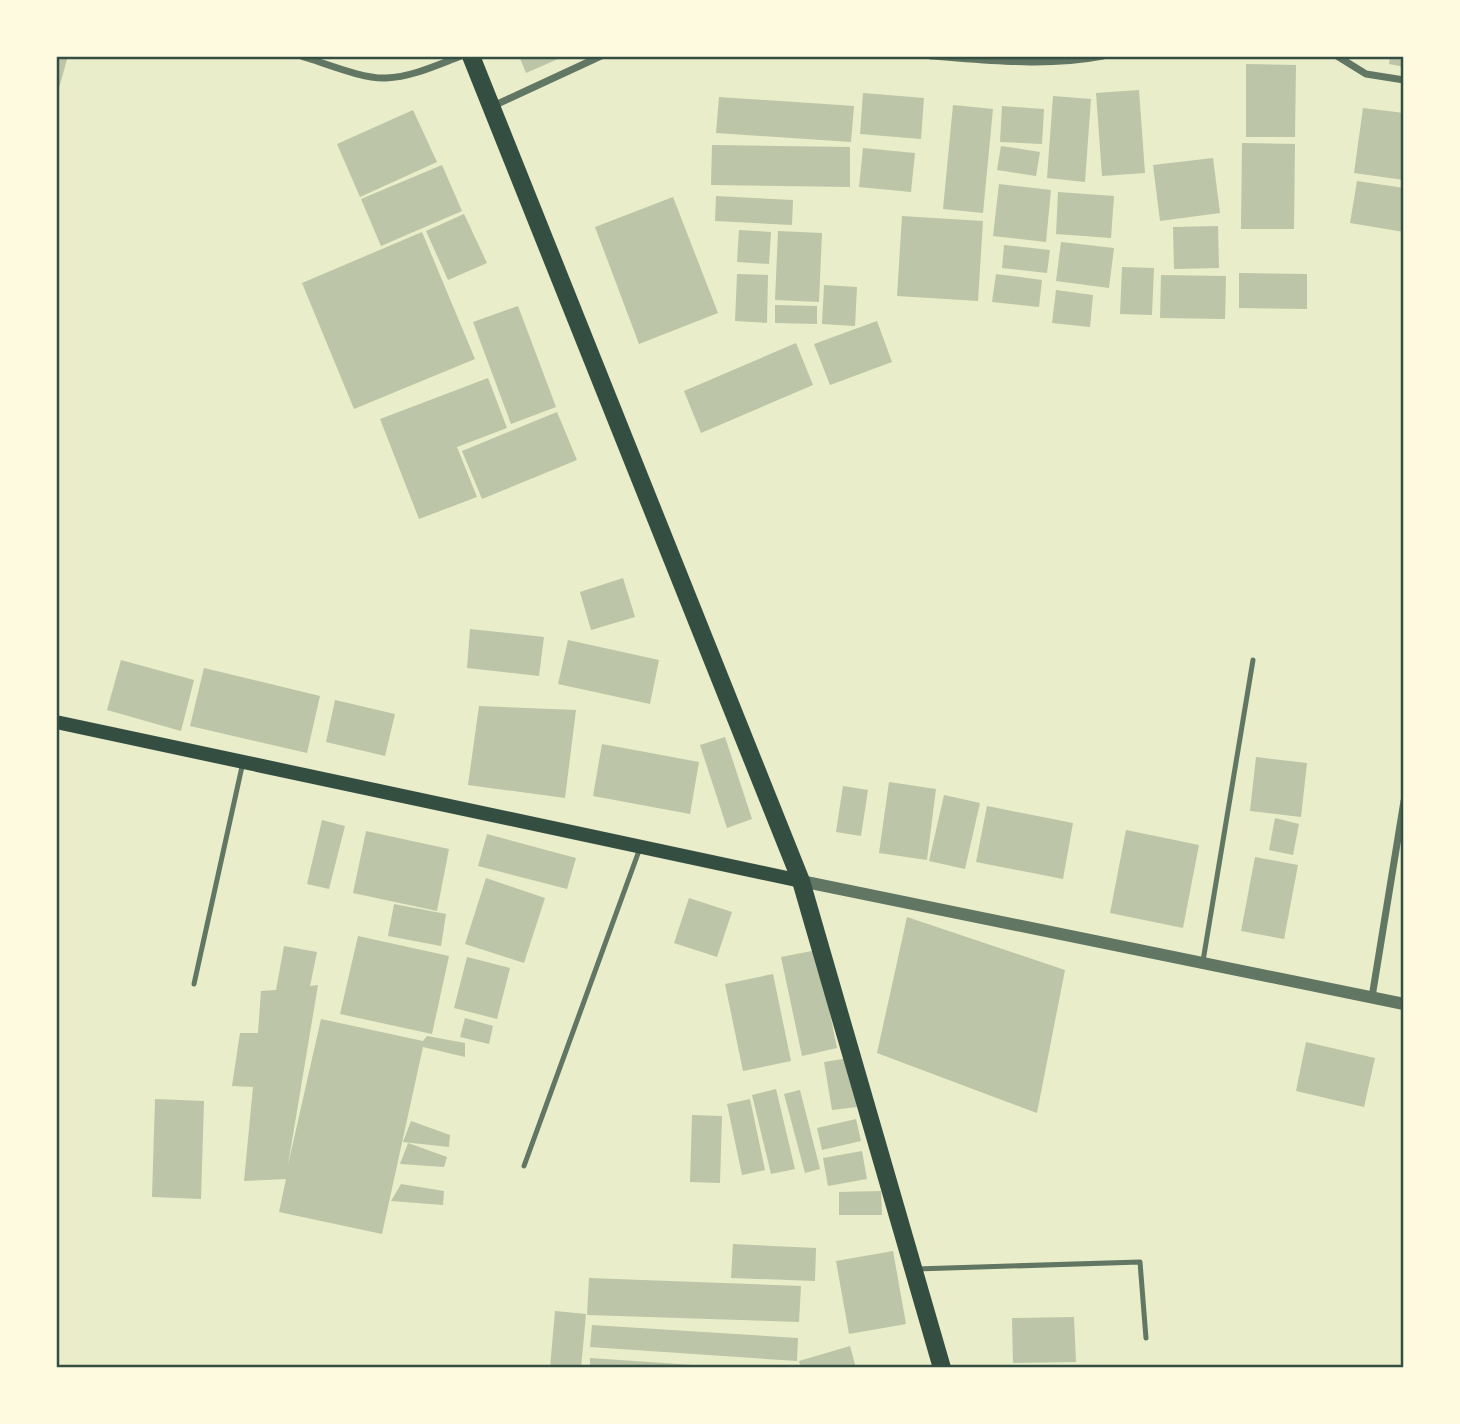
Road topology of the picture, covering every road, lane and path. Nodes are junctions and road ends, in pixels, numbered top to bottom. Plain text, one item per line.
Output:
1 (301, 56) edge
2 (460, 56) edge
3 (471, 56) edge
4 (601, 56) edge
5 (931, 56) edge
6 (1103, 56) edge
7 (1337, 56) edge
8 (1404, 80) edge
9 (490, 107) junction
10 (1253, 660) dead end
11 (56, 722) edge
12 (243, 762) junction
13 (1404, 802) edge
14 (640, 848) junction
15 (802, 881) junction
16 (1203, 963) junction
17 (194, 984) dead end
18 (1372, 997) junction
19 (1404, 1004) edge
20 (524, 1167) dead end
21 (913, 1269) junction
22 (1146, 1338) dead end
23 (942, 1368) edge

1 - 2 street
3 - 9 main road
4 - 9 street
5 - 6 street
7 - 8 street
9 - 15 main road
10 - 16 lane
11 - 12 main road
12 - 14 main road
12 - 17 lane
13 - 18 street
14 - 15 main road
14 - 20 lane
15 - 16 street
15 - 21 main road
16 - 18 street
18 - 19 street
21 - 22 lane
21 - 23 main road

